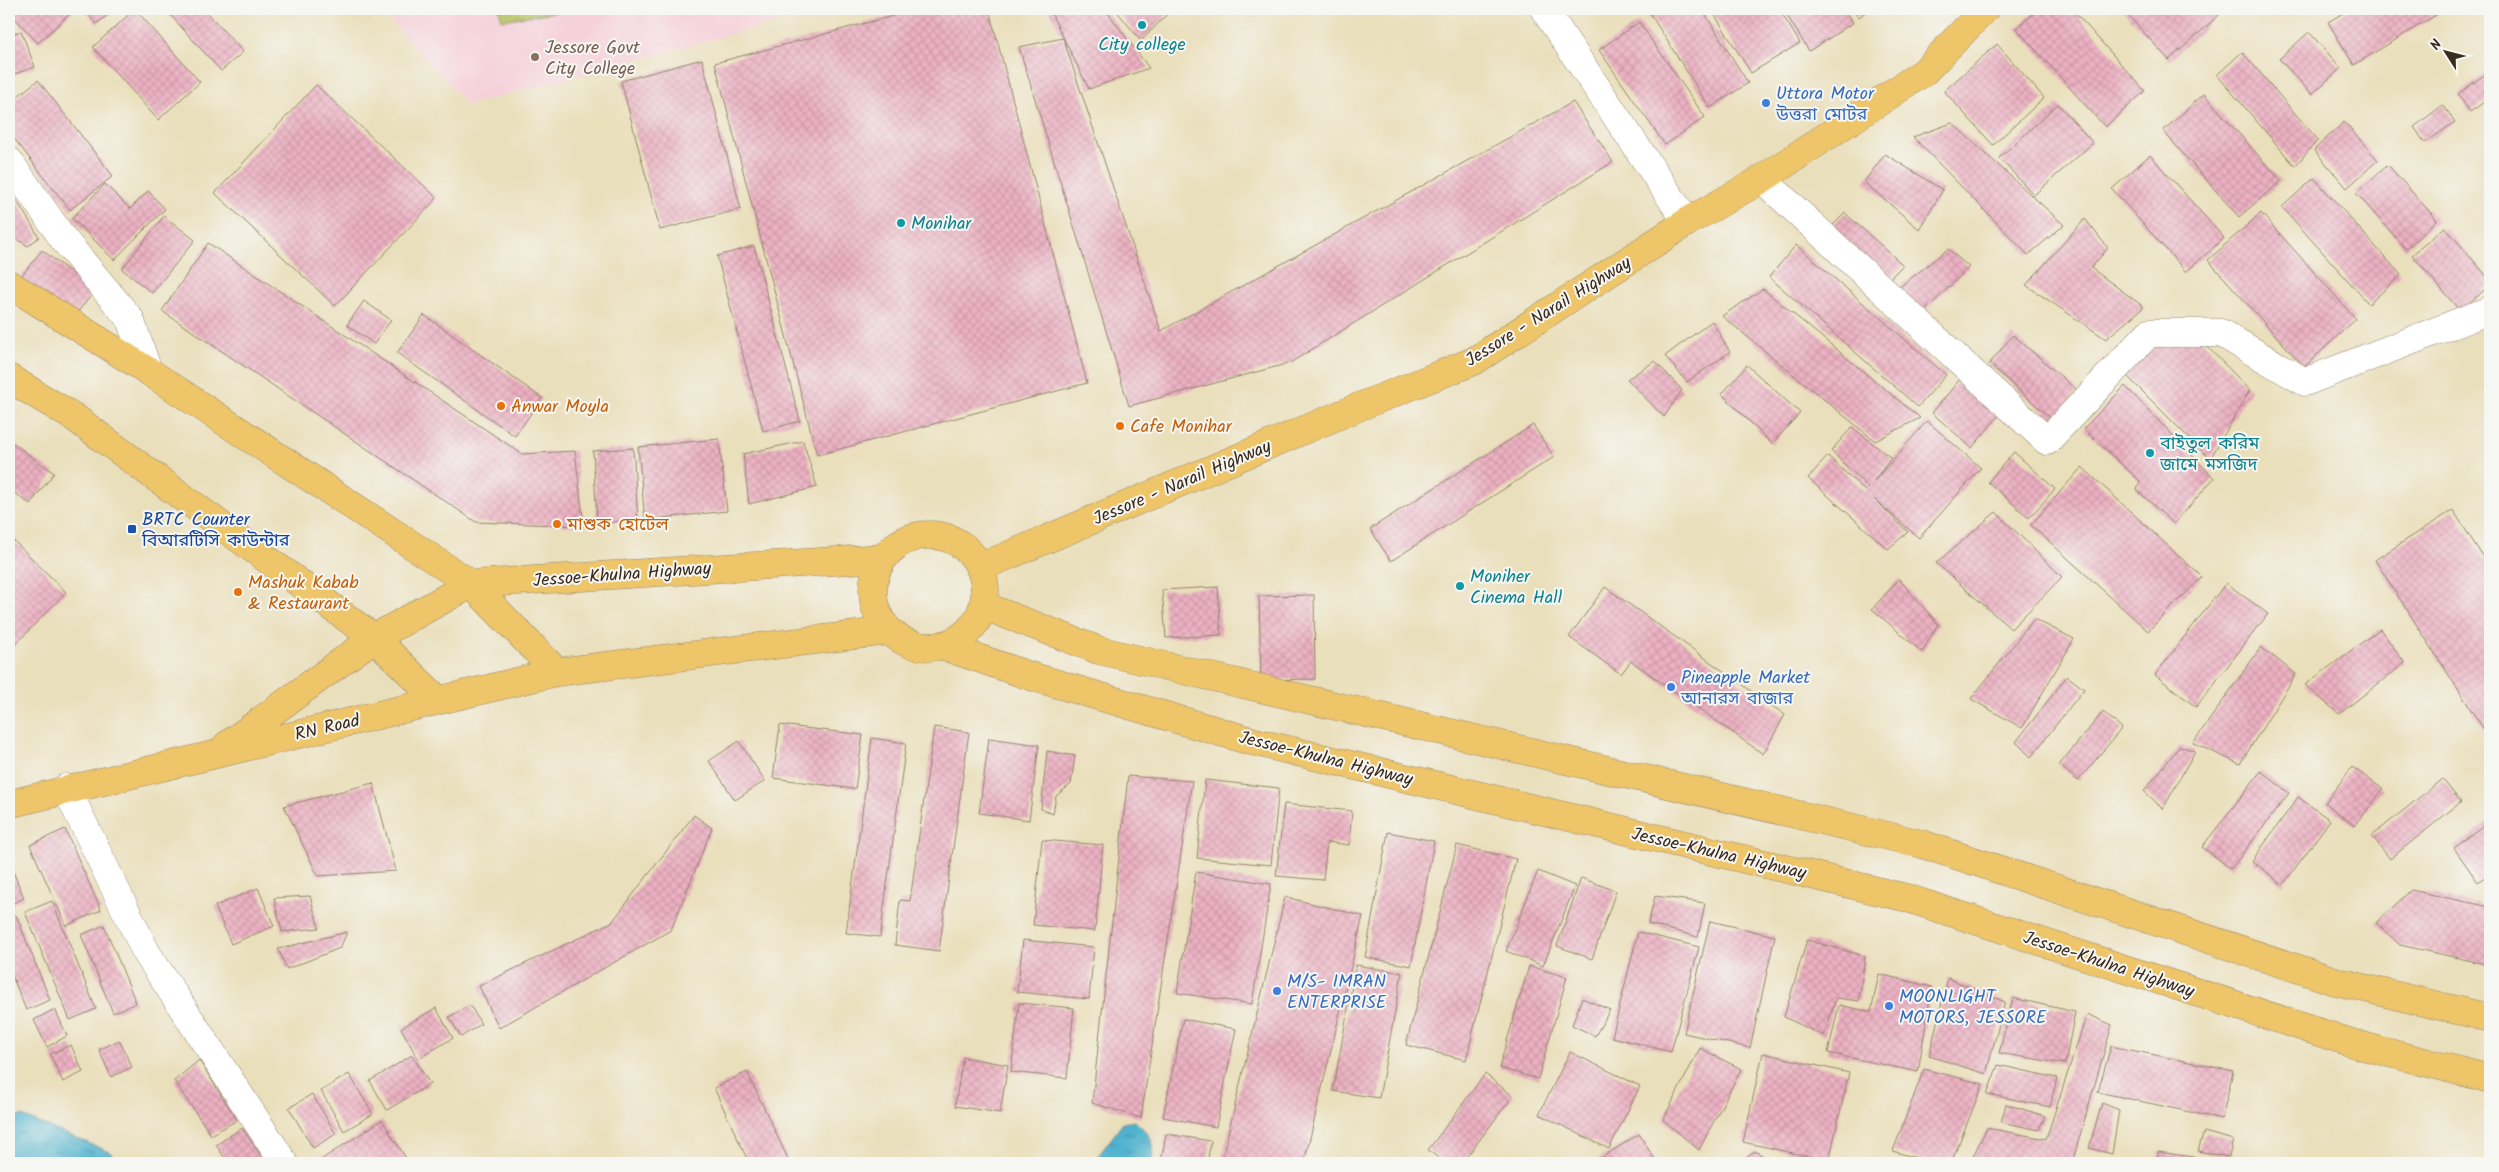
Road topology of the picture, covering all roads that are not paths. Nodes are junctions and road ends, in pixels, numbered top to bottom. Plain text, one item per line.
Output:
1 (1544, 9) edge
2 (1985, 9) edge
3 (9, 161) edge
4 (1762, 179) junction
5 (1687, 222) junction
6 (9, 284) edge
7 (2490, 310) edge
8 (148, 371) junction
9 (9, 378) edge
10 (883, 558) junction
11 (981, 568) junction
12 (471, 584) junction
13 (984, 606) junction
14 (888, 631) junction
15 (374, 638) junction
16 (943, 646) junction
17 (557, 672) junction
18 (438, 700) junction
19 (216, 753) junction
20 (66, 788) junction
21 (9, 804) edge
22 (2490, 1018) edge
23 (2490, 1079) edge
24 (284, 1163) edge

1 - 5 street
2 - 4 highway, Jessore - Narail Highway
3 - 8 street
4 - 5 highway, Jessore - Narail Highway
4 - 7 street
5 - 11 highway, Jessore - Narail Highway
6 - 8 highway
8 - 12 highway
9 - 15 highway
10 - 11 highway
10 - 12 highway, Jessoe-Khulna Highway
10 - 14 highway
11 - 13 highway
12 - 15 highway, Jessoe-Khulna Highway
12 - 17 highway
13 - 16 highway
13 - 22 highway
14 - 16 highway
14 - 17 highway
15 - 18 highway
15 - 19 highway, RN Road
16 - 23 highway, Jessoe-Khulna Highway
17 - 18 highway
18 - 19 highway, RN Road
19 - 20 highway, RN Road
20 - 21 highway, RN Road
20 - 24 street

